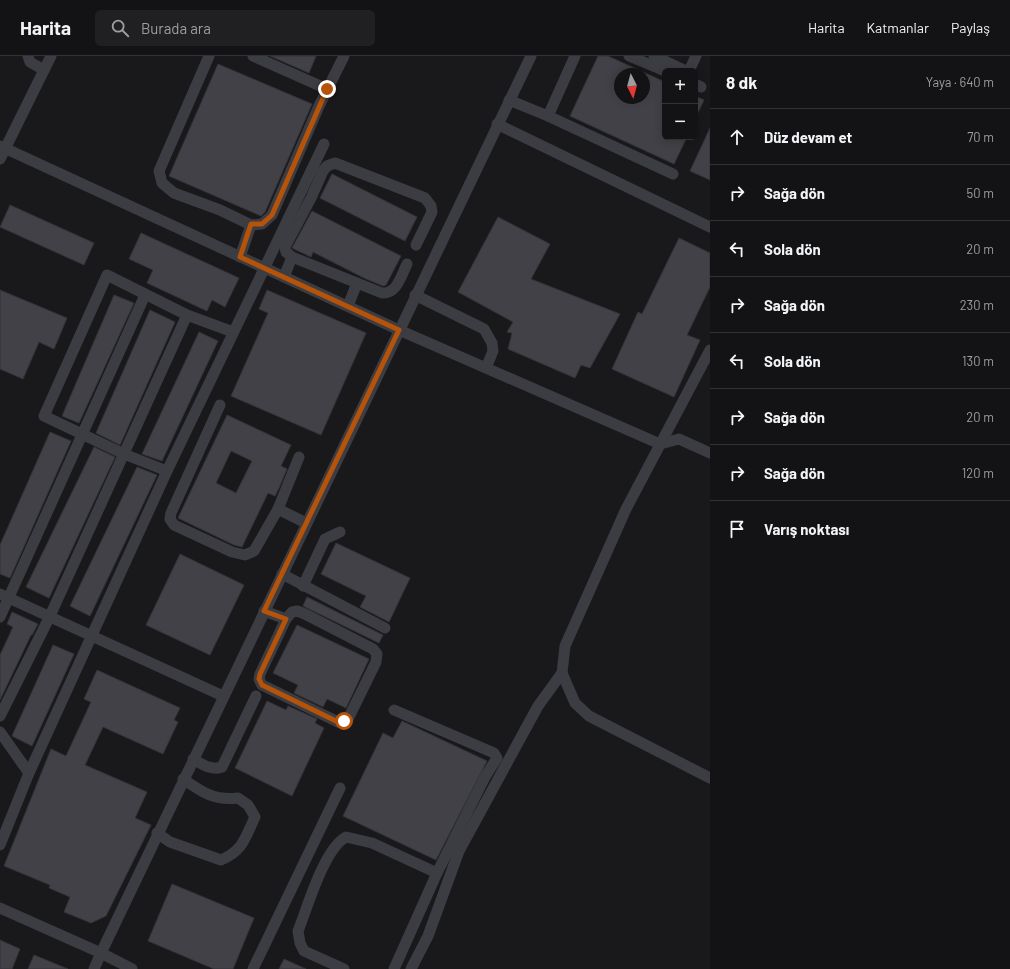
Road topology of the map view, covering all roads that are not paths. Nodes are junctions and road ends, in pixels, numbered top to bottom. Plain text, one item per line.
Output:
1 (28, 56) edge
2 (51, 56) edge
3 (209, 56) edge
4 (252, 56) edge
5 (344, 56) edge
6 (531, 56) edge
7 (575, 56) edge
8 (629, 56) edge
9 (654, 56) edge
10 (696, 56) edge
11 (681, 68) edge
12 (690, 68) edge
13 (44, 70) junction
14 (662, 70) edge
15 (327, 89) junction
16 (509, 100) junction
17 (548, 116) junction
18 (497, 124) junction
19 (324, 144) dead end
20 (2, 148) edge
21 (0, 159) edge
22 (673, 174) dead end
23 (251, 224) junction
24 (710, 227) edge
25 (416, 245) dead end
26 (240, 257) junction
27 (292, 257) junction
28 (407, 264) dead end
29 (266, 268) junction
30 (284, 276) junction
31 (357, 283) junction
32 (145, 295) junction
33 (415, 295) junction
34 (348, 306) junction
35 (187, 315) junction
36 (399, 330) junction
37 (233, 332) junction
38 (710, 350) edge
39 (486, 368) junction
40 (220, 405) dead end
41 (80, 435) junction
42 (660, 444) junction
43 (710, 453) edge
44 (124, 454) junction
45 (299, 457) dead end
46 (167, 472) junction
47 (278, 508) junction
48 (306, 523) junction
49 (340, 532) dead end
50 (282, 574) junction
51 (304, 586) junction
52 (4, 595) edge
53 (264, 611) junction
54 (50, 616) junction
55 (0, 617) edge
56 (286, 619) junction
57 (385, 628) dead end
58 (92, 635) junction
59 (562, 673) junction
60 (223, 696) junction
61 (256, 696) dead end
62 (394, 710) dead end
63 (0, 716) edge
64 (0, 732) edge
65 (193, 759) junction
66 (502, 760) junction
67 (29, 773) junction
68 (710, 778) edge
69 (183, 779) junction
70 (340, 788) dead end
71 (157, 833) junction
72 (0, 845) edge
73 (438, 873) junction
74 (0, 908) edge
75 (100, 954) junction
76 (94, 969) edge
77 (132, 969) edge
78 (253, 969) edge
79 (344, 969) edge
80 (394, 969) edge
81 (411, 969) edge

1 - 13 street
2 - 13 street
3 - 23 street
4 - 15 street
5 - 15 street
6 - 16 street
7 - 17 street
8 - 14 street
9 - 11 street
10 - 12 street
13 - 20 street
15 - 23 street
16 - 17 street
16 - 18 street
17 - 22 street
18 - 24 street
18 - 33 street
19 - 29 street
20 - 21 street
20 - 26 street
23 - 26 street
25 - 27 street
26 - 29 street
27 - 30 street
27 - 31 street
28 - 31 street
29 - 30 street
29 - 37 street
30 - 34 street
31 - 34 street
32 - 35 street
32 - 41 street
32 - 41 street
33 - 36 street
33 - 39 street
34 - 36 street
35 - 37 street
35 - 44 street
36 - 39 street
36 - 48 street
37 - 46 street
38 - 42 street
39 - 42 street
40 - 47 street
41 - 44 street
41 - 52 street
42 - 43 street
42 - 59 street
44 - 46 street
44 - 54 street
45 - 47 street
46 - 58 street
47 - 48 street
48 - 50 street
49 - 51 street
50 - 51 street
50 - 53 street
51 - 57 street
52 - 54 street
52 - 55 street
53 - 56 street
53 - 60 street
54 - 58 street
54 - 63 street
56 - 56 street
58 - 60 street
58 - 67 street
59 - 66 street
59 - 68 street
60 - 65 street
61 - 65 street
62 - 66 street
64 - 67 street
65 - 69 street
66 - 73 street
66 - 81 street
67 - 72 street
69 - 71 street
69 - 71 street
70 - 78 street
71 - 75 street
73 - 79 street
73 - 80 street
74 - 75 street
75 - 76 street
75 - 77 street

